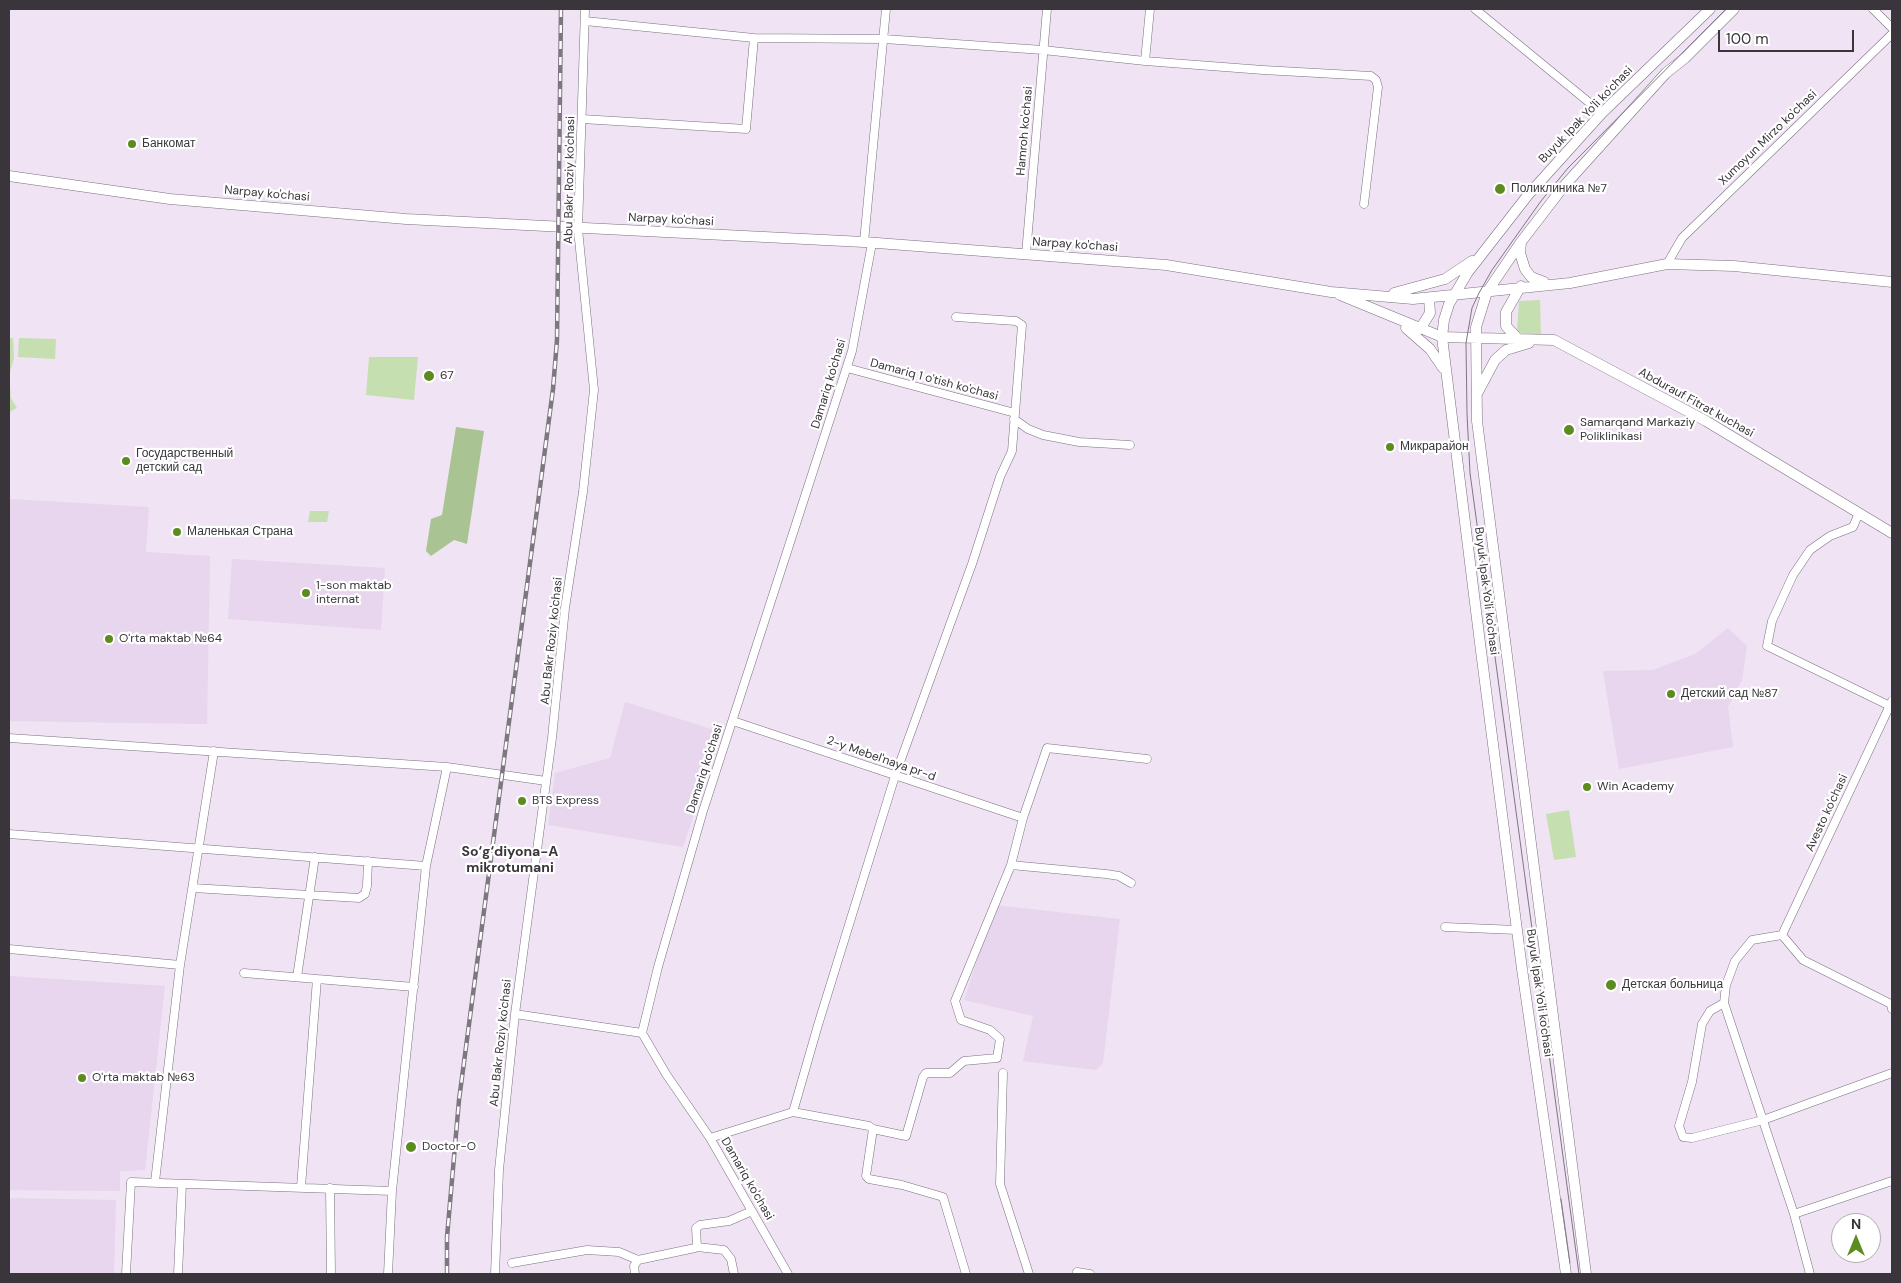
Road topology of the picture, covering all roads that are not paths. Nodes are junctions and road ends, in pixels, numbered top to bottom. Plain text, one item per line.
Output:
1 (585, 9) edge
2 (886, 9) edge
3 (1047, 9) edge
4 (1150, 9) edge
5 (1475, 9) edge
6 (1710, 9) edge
7 (1734, 9) edge
8 (1873, 9) edge
9 (585, 21) junction
10 (1892, 28) edge
11 (1892, 34) edge
12 (754, 38) junction
13 (884, 39) junction
14 (1043, 50) junction
15 (1146, 61) junction
16 (1602, 114) junction
17 (582, 119) junction
18 (9, 176) edge
19 (1364, 204) dead end
20 (578, 229) junction
21 (868, 242) junction
22 (1521, 242) junction
23 (1026, 254) junction
24 (1480, 257) junction
25 (1666, 264) junction
26 (1892, 282) edge
27 (1552, 284) junction
28 (1521, 286) junction
29 (1331, 292) junction
30 (1487, 292) junction
31 (1379, 296) junction
32 (1453, 296) junction
33 (1429, 298) junction
34 (1386, 315) junction
35 (956, 317) dead end
36 (1420, 329) junction
37 (1442, 337) junction
38 (1474, 337) junction
39 (1518, 339) junction
40 (1540, 340) junction
41 (846, 368) junction
42 (1446, 374) junction
43 (1476, 395) junction
44 (1015, 416) junction
45 (1130, 445) dead end
46 (1859, 513) junction
47 (1892, 533) edge
48 (1892, 704) edge
49 (732, 721) junction
50 (9, 738) edge
51 (214, 751) junction
52 (1147, 759) dead end
53 (447, 767) junction
54 (895, 776) junction
55 (546, 781) junction
56 (1023, 818) junction
57 (9, 834) edge
58 (199, 847) junction
59 (315, 857) junction
60 (368, 861) junction
61 (1011, 865) junction
62 (426, 866) junction
63 (1131, 883) dead end
64 (192, 888) junction
65 (309, 895) junction
66 (1445, 927) dead end
67 (1517, 930) junction
68 (1782, 935) junction
69 (9, 949) edge
70 (180, 965) junction
71 (244, 973) dead end
72 (297, 977) junction
73 (318, 979) junction
74 (414, 987) junction
75 (1724, 1003) junction
76 (1892, 1009) edge
77 (515, 1014) junction
78 (642, 1033) junction
79 (1003, 1072) dead end
80 (1892, 1073) edge
81 (793, 1112) junction
82 (1763, 1120) junction
83 (873, 1129) junction
84 (710, 1138) junction
85 (1892, 1181) edge
86 (155, 1182) junction
87 (182, 1184) junction
88 (301, 1187) junction
89 (330, 1188) junction
90 (392, 1191) junction
91 (752, 1211) junction
92 (1794, 1214) junction
93 (697, 1246) junction
94 (638, 1260) junction
95 (512, 1263) dead end
96 (1077, 1272) dead end
97 (126, 1274) edge
98 (178, 1274) edge
99 (331, 1274) edge
100 (388, 1274) edge
101 (495, 1274) edge
102 (635, 1274) edge
103 (734, 1274) edge
104 (788, 1274) edge
105 (966, 1274) edge
106 (1029, 1274) edge
107 (1090, 1274) edge
108 (1566, 1274) edge
109 (1586, 1274) edge
110 (1810, 1274) edge

1 - 9 street, Abu Bakr Roziy ko'chasi
2 - 13 street, Damariq ko'chasi
3 - 14 street, Hamroh ko'chasi
4 - 15 street
5 - 16 street
6 - 16 main road, Buyuk Ipak Yo'li ko'chasi
7 - 22 main road, Buyuk Ipak Yo'li ko'chasi
8 - 10 street
9 - 12 street
9 - 17 street, Abu Bakr Roziy ko'chasi
11 - 25 street, Xumoyun Mirzo ko'chasi
12 - 13 street
12 - 17 street
13 - 14 street
13 - 21 street, Damariq ko'chasi
14 - 15 street
14 - 23 street, Hamroh ko'chasi
15 - 19 street
16 - 24 main road, Buyuk Ipak Yo'li ko'chasi
17 - 20 street, Abu Bakr Roziy ko'chasi
18 - 20 main road, Narpay ko'chasi
20 - 21 main road, Narpay ko'chasi
20 - 55 street, Abu Bakr Roziy ko'chasi
21 - 23 main road, Narpay ko'chasi
21 - 41 street, Damariq ko'chasi
22 - 27 main road
22 - 30 main road, Buyuk Ipak Yo'li ko'chasi
23 - 29 main road, Narpay ko'chasi
24 - 31 main road
24 - 32 main road, Buyuk Ipak Yo'li ko'chasi
25 - 26 main road, Narpay ko'chasi
25 - 27 main road, Narpay ko'chasi
27 - 28 main road, Narpay ko'chasi
28 - 30 main road, Narpay ko'chasi
28 - 39 main road
29 - 31 main road, Narpay ko'chasi
29 - 34 main road, Narpay ko'chasi
30 - 32 main road, Narpay ko'chasi
30 - 38 main road, Buyuk Ipak Yo'li ko'chasi
31 - 33 main road, Narpay ko'chasi
32 - 33 main road, Narpay ko'chasi
32 - 37 main road, Buyuk Ipak Yo'li ko'chasi
33 - 36 main road
34 - 36 main road, Narpay ko'chasi
34 - 42 main road
35 - 44 street
36 - 37 main road, Narpay ko'chasi
37 - 38 main road, Narpay ko'chasi
37 - 42 main road, Buyuk Ipak Yo'li ko'chasi
38 - 39 main road, Abdurauf Fitrat kuchasi
38 - 43 main road, Buyuk Ipak Yo'li ko'chasi
39 - 40 main road, Abdurauf Fitrat kuchasi
40 - 43 main road
40 - 46 main road, Abdurauf Fitrat kuchasi
41 - 44 street, Damariq 1 o'tish ko'chasi
41 - 49 street, Damariq ko'chasi
42 - 67 main road, Buyuk Ipak Yo'li ko'chasi
43 - 109 main road, Buyuk Ipak Yo'li ko'chasi
44 - 45 street, Damariq 1 o'tish ko'chasi
44 - 54 street
46 - 47 main road, Abdurauf Fitrat kuchasi
46 - 48 street
48 - 68 street, Avesto ko'chasi
49 - 54 street, 2-y Mebel'naya pr-d
49 - 78 street, Damariq ko'chasi
50 - 51 street
51 - 53 street
51 - 58 street
52 - 56 street
53 - 55 street
53 - 62 street
54 - 56 street, 2-y Mebel'naya pr-d
54 - 81 street
55 - 77 street, Abu Bakr Roziy ko'chasi
56 - 61 street
57 - 58 street
58 - 59 street
58 - 64 street
59 - 60 street
59 - 65 street
60 - 62 street
60 - 65 street
61 - 63 street
61 - 83 street
62 - 74 street
64 - 65 street
64 - 70 street
65 - 72 street
66 - 67 street
67 - 108 main road, Buyuk Ipak Yo'li ko'chasi
68 - 75 street
68 - 76 street
69 - 70 street
70 - 86 street
71 - 72 street
72 - 73 street
73 - 74 street
73 - 88 street
74 - 90 street
75 - 82 street
75 - 82 street
77 - 78 street
77 - 101 street, Abu Bakr Roziy ko'chasi
78 - 84 street, Damariq ko'chasi
79 - 106 street
80 - 82 street
81 - 83 street
81 - 84 street
82 - 92 street
83 - 105 street
84 - 91 street, Damariq ko'chasi
85 - 92 street
86 - 87 street
86 - 97 street
87 - 88 street
87 - 98 street
88 - 89 street
89 - 90 street
89 - 99 street
90 - 100 street
91 - 93 street
91 - 104 street, Damariq ko'chasi
92 - 110 street
93 - 94 street
93 - 103 street
94 - 95 street
94 - 102 street
96 - 107 street

